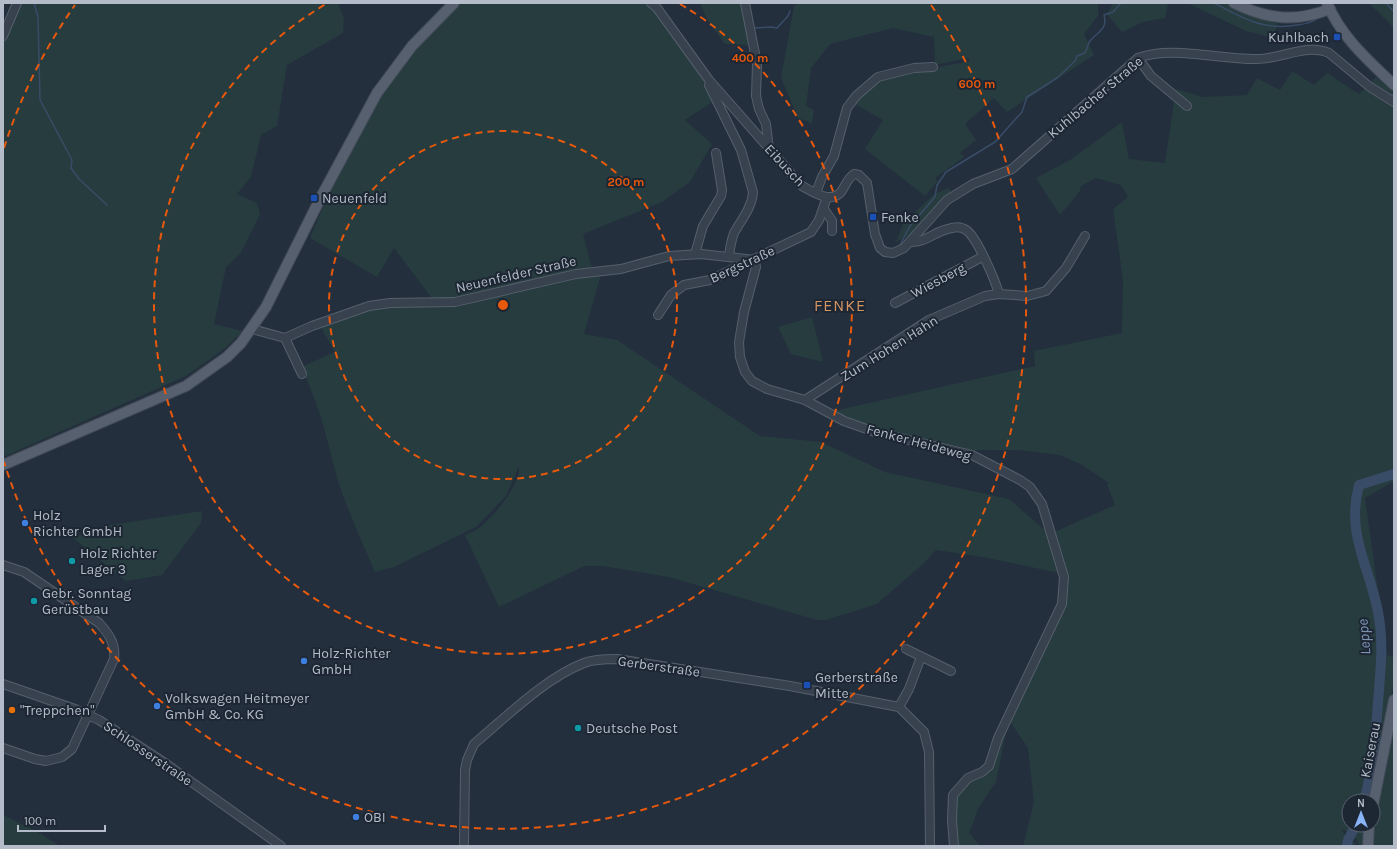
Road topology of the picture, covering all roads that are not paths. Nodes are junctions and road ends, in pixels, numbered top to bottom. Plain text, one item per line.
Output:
1 (17, 3) edge
2 (454, 3) edge
3 (651, 3) edge
4 (745, 3) edge
5 (1234, 3) edge
6 (1329, 6) edge
7 (3, 36) edge
8 (1138, 58) junction
9 (933, 67) dead end
10 (709, 80) junction
11 (1394, 85) edge
12 (1394, 102) edge
13 (1187, 106) dead end
14 (769, 149) junction
15 (716, 152) dead end
16 (816, 194) junction
17 (827, 197) junction
18 (824, 209) junction
19 (832, 231) dead end
20 (1085, 236) dead end
21 (910, 242) junction
22 (695, 254) junction
23 (729, 256) junction
24 (982, 257) junction
25 (756, 260) junction
26 (999, 294) junction
27 (894, 303) dead end
28 (658, 315) dead end
29 (252, 329) junction
30 (286, 338) junction
31 (302, 374) dead end
32 (804, 400) junction
33 (3, 464) edge
34 (3, 565) edge
35 (906, 649) dead end
36 (921, 657) junction
37 (951, 671) dead end
38 (3, 684) edge
39 (1394, 700) edge
40 (899, 706) junction
41 (89, 715) junction
42 (3, 748) edge
43 (1375, 793) edge
44 (1369, 833) edge
45 (281, 846) edge
46 (464, 846) edge
47 (930, 846) edge
48 (954, 846) edge
49 (1368, 846) edge

1 - 7 street
2 - 29 main road
3 - 10 street, Eibusch
4 - 14 street
5 - 6 main road
6 - 11 main road
8 - 12 street, Kuhlbacher Straße
8 - 13 street
8 - 21 street, Kuhlbacher Straße
9 - 16 street
10 - 14 street, Eibusch
10 - 23 street
14 - 16 street, Eibusch
15 - 22 street
16 - 17 street, Eibusch
17 - 18 street, Bergstraße
17 - 21 street
18 - 19 street
18 - 25 street, Bergstraße
20 - 26 street, Zum Hohen Hahn
21 - 24 street
22 - 23 street, Neuenfelder Straße
22 - 30 street, Neuenfelder Straße
23 - 25 street, Neuenfelder Straße
24 - 26 street
24 - 27 street, Wiesberg
25 - 28 street, Bergstraße
25 - 32 street, Fenker Heideweg
26 - 32 street, Zum Hohen Hahn
29 - 30 street
29 - 33 main road
30 - 31 street
32 - 48 street, Fenker Heideweg
34 - 41 street
35 - 36 street
36 - 37 street
36 - 40 street
38 - 41 street, Schlosserstraße
39 - 43 main road, Kaiserau
40 - 46 street, Gerberstraße
40 - 47 street
41 - 42 street
41 - 45 street, Schlosserstraße
44 - 49 main road

